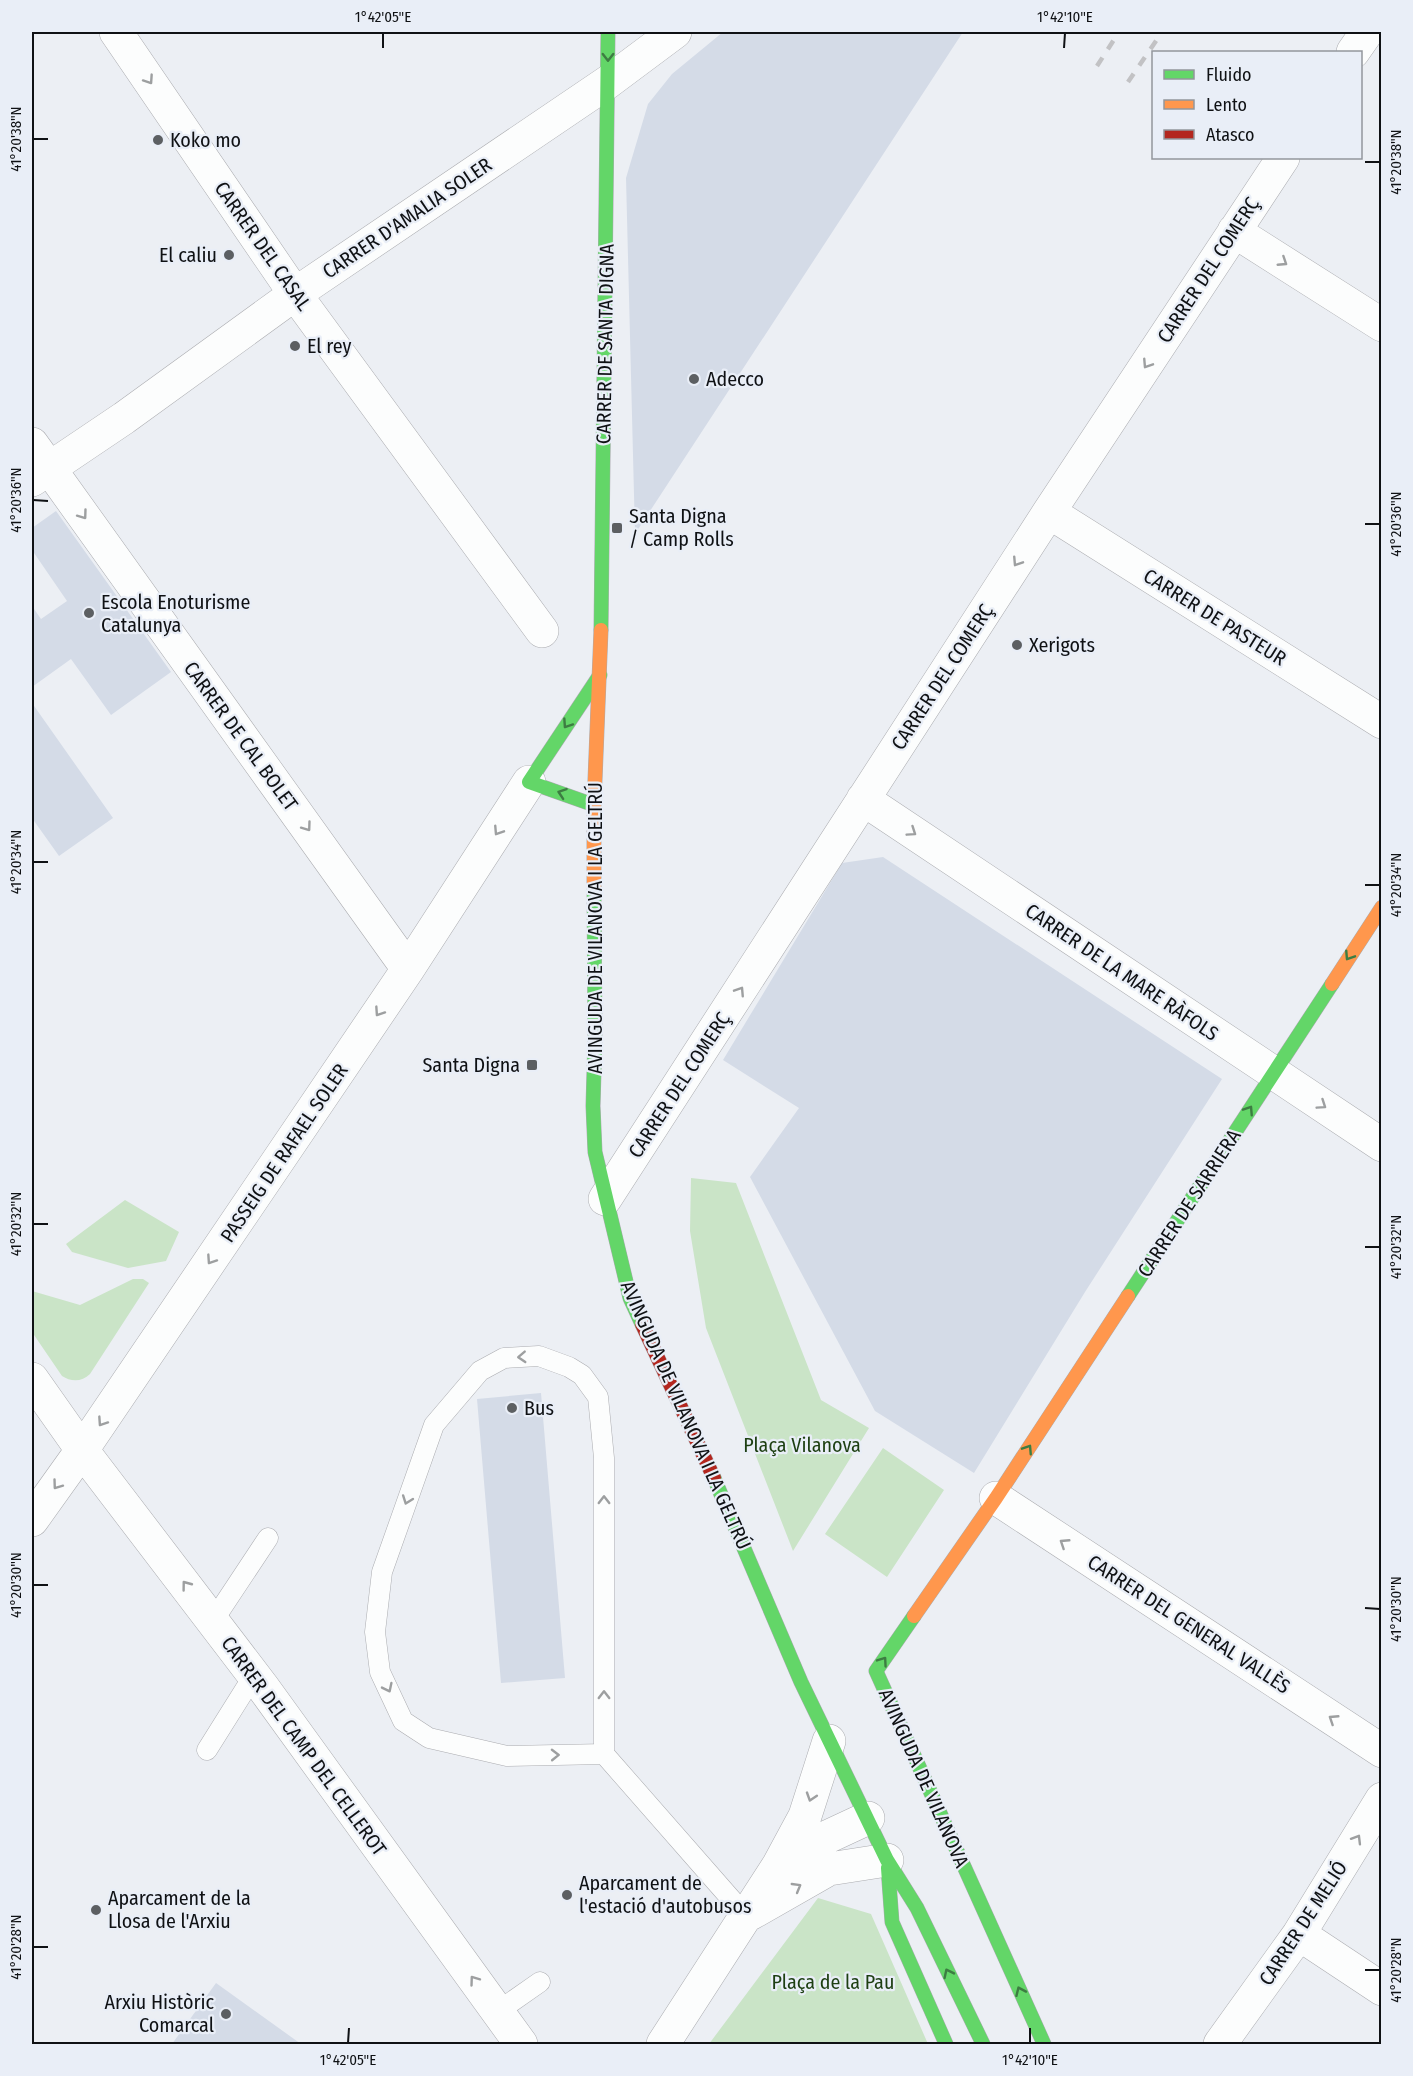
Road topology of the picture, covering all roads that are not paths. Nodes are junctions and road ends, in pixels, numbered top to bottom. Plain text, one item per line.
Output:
1 (116, 32) edge
2 (608, 32) edge
3 (675, 32) edge
4 (1367, 32) edge
5 (1354, 51) edge
6 (608, 82) junction
7 (1282, 159) edge
8 (1234, 231) junction
9 (295, 294) junction
10 (1382, 325) edge
11 (37, 464) edge
12 (1049, 512) junction
13 (542, 631) dead end
14 (601, 656) joint
15 (600, 675) junction
16 (1382, 722) edge
17 (529, 782) junction
18 (863, 800) junction
19 (594, 805) junction
20 (1382, 908) edge
21 (408, 969) junction
22 (1273, 1073) junction
23 (1382, 1145) edge
24 (605, 1198) junction
25 (32, 1379) edge
26 (82, 1450) junction
27 (996, 1498) junction
28 (32, 1521) edge
29 (268, 1538) dead end
30 (213, 1621) junction
31 (254, 1676) junction
32 (829, 1742) junction
33 (207, 1750) dead end
34 (1382, 1751) edge
35 (604, 1754) junction
36 (1382, 1799) edge
37 (868, 1818) junction
38 (778, 1866) junction
39 (888, 1875) junction
40 (746, 1916) junction
41 (1299, 1934) junction
42 (540, 1982) dead end
43 (934, 1983) dead end
44 (1382, 1989) edge
45 (497, 2012) junction
46 (521, 2044) edge
47 (663, 2044) edge
48 (946, 2044) edge
49 (983, 2044) edge
50 (1044, 2044) edge
51 (1220, 2044) edge

1 -> 9 street, CARRER DEL CASAL
2 -> 6 street, CARRER DE SANTA DIGNA
3 - 6 street, CARRER D'AMALIA SOLER
4 - 5 street
6 - 9 street, CARRER D'AMALIA SOLER
6 - 14 street, CARRER DE SANTA DIGNA
7 - 8 street, CARRER DEL COMERÇ
8 -> 10 street
8 -> 12 street, CARRER DEL COMERÇ
9 - 11 street, CARRER D'AMALIA SOLER
9 - 13 street, CARRER DEL CASAL
11 -> 21 street, CARRER DE CAL BOLET
12 - 16 street, CARRER DE PASTEUR
12 -> 18 street, CARRER DEL COMERÇ
14 - 15 street, AVINGUDA DE VILANOVA I LA GELTRÚ
15 -> 17 street
15 - 19 street, AVINGUDA DE VILANOVA I LA GELTRÚ
19 -> 17 street
17 -> 21 street, PASSEIG DE RAFAEL SOLER
18 -> 22 street, CARRER DE LA MARE RÀFOLS
24 -> 18 street, CARRER DEL COMERÇ
19 - 24 street, AVINGUDA DE VILANOVA I LA GELTRÚ
20 -> 22 street, CARRER DE SARRIERA
21 -> 26 street, PASSEIG DE RAFAEL SOLER
22 -> 23 street, CARRER DE LA MARE RÀFOLS
27 -> 22 street, CARRER DE SARRIERA
24 - 32 street, AVINGUDA DE VILANOVA I LA GELTRÚ
25 - 26 street, CARRER DEL CAMP DEL CELLEROT
26 -> 28 street, PASSEIG DE RAFAEL SOLER
30 -> 26 street, CARRER DEL CAMP DEL CELLEROT
34 -> 27 street, CARRER DEL GENERAL VALLÈS
50 -> 27 street, AVINGUDA DE VILANOVA
29 - 30 lane
30 - 31 street, CARRER DEL CAMP DEL CELLEROT
31 - 33 lane
45 -> 31 street, CARRER DEL CAMP DEL CELLEROT
32 - 37 street, AVINGUDA DE VILANOVA I LA GELTRÚ
32 -> 38 street
35 -> 35 lane
35 - 40 lane
41 -> 36 street, CARRER DE MELIÓ
37 - 38 street
37 - 39 street, AVINGUDA DE VILANOVA I LA GELTRÚ
38 - 40 street
40 -> 39 street
39 - 43 street, AVINGUDA DE VILANOVA I LA GELTRÚ
39 - 48 street, AVINGUDA DE VILANOVA I LA GELTRÚ
49 -> 39 street, AVINGUDA DE VILANOVA I LA GELTRÚ
40 - 47 street
41 - 44 street
41 - 51 street, CARRER DE MELIÓ
42 - 45 lane
45 - 46 street, CARRER DEL CAMP DEL CELLEROT

